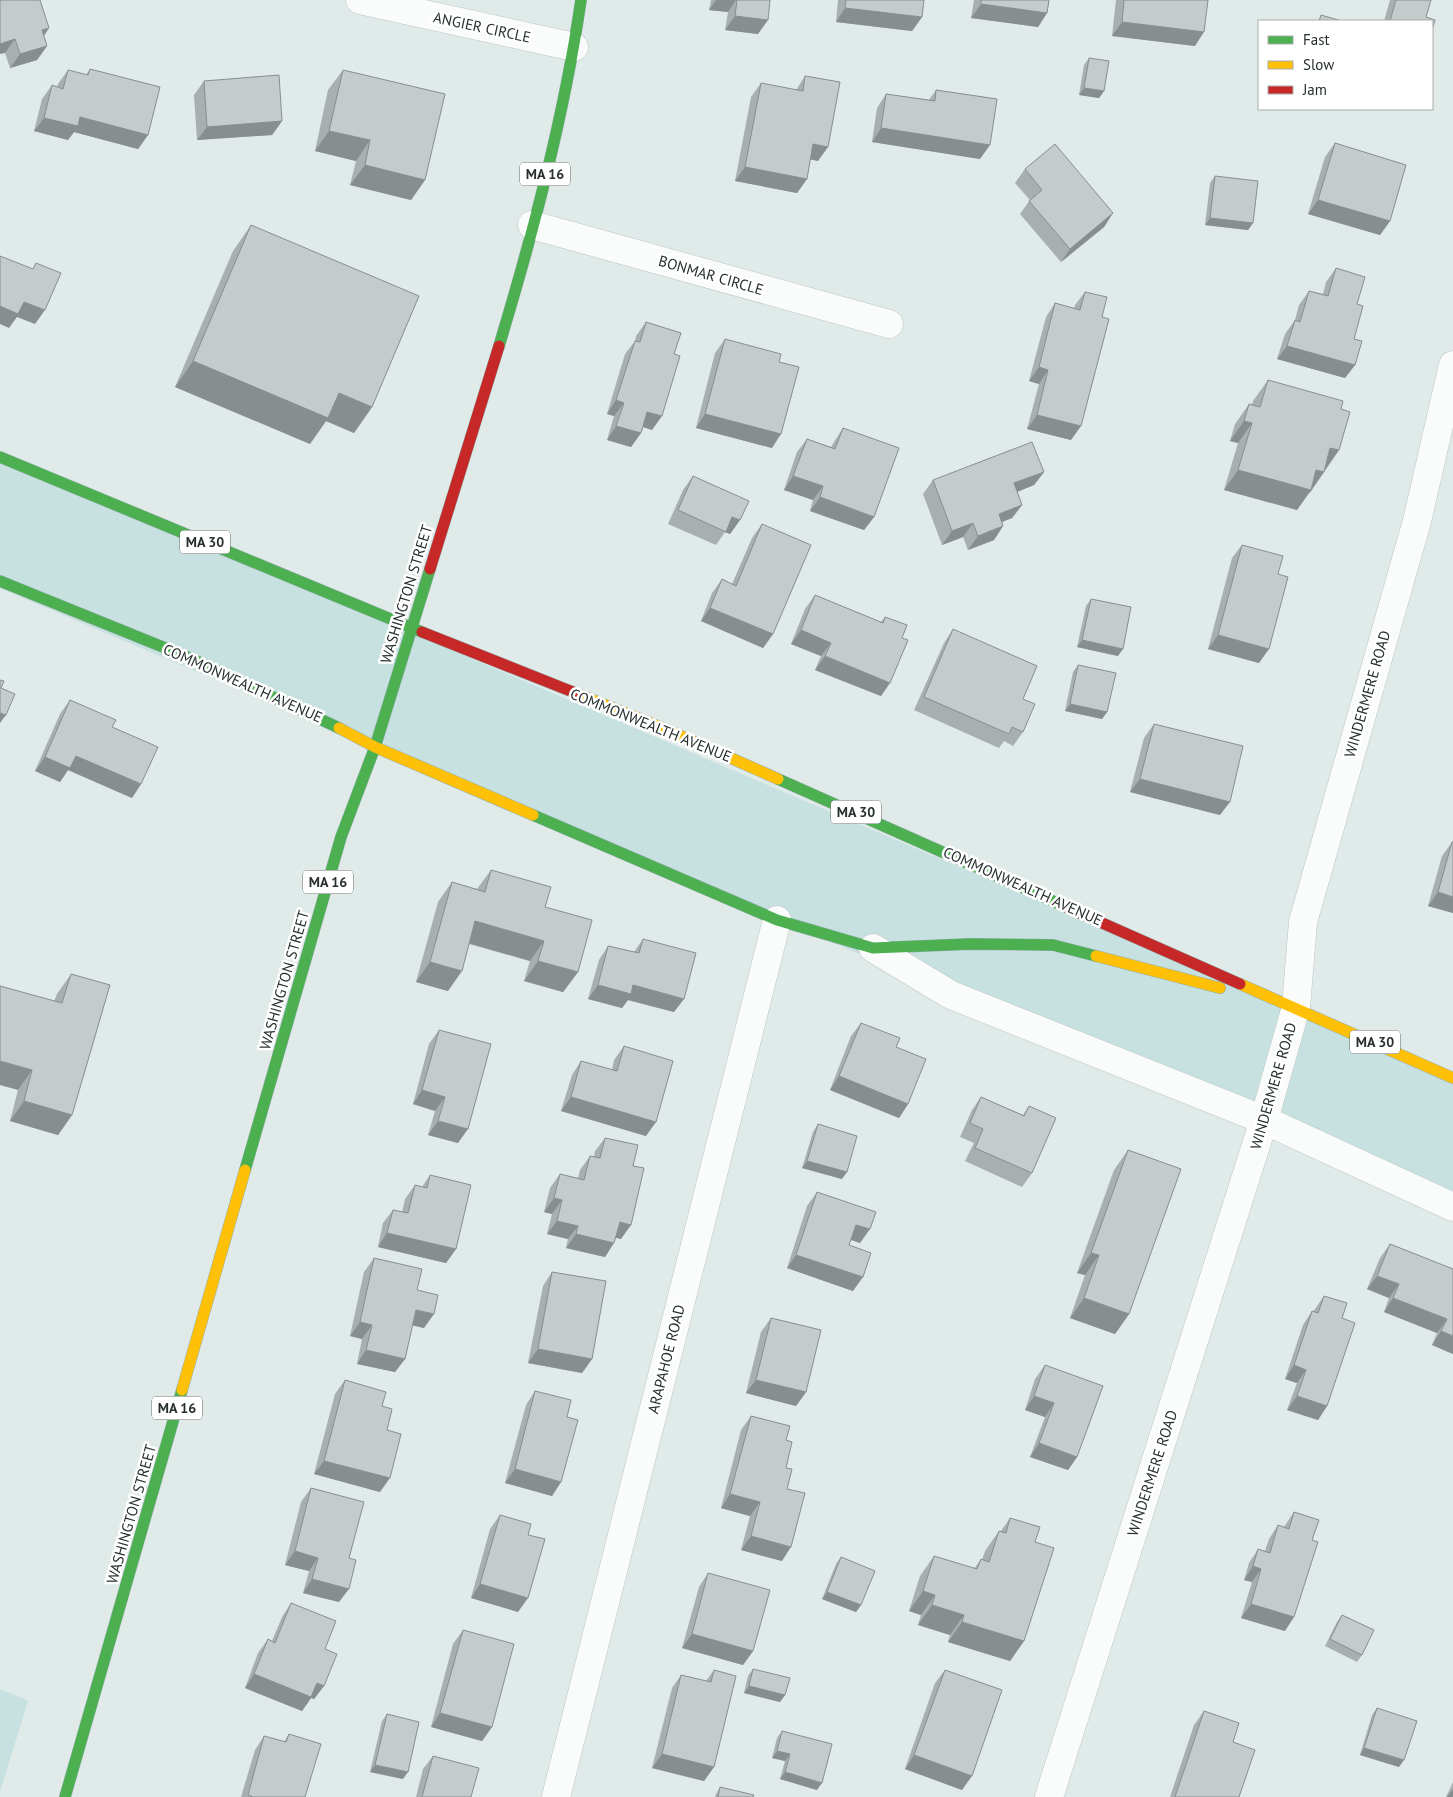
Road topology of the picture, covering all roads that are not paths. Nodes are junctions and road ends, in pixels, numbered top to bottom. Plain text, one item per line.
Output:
1 (360, 0) edge
2 (581, 0) edge
3 (574, 47) junction
4 (532, 225) junction
5 (889, 324) dead end
6 (1453, 365) edge
7 (0, 457) edge
8 (0, 581) edge
9 (410, 627) junction
10 (375, 746) junction
11 (777, 920) junction
12 (873, 948) junction
13 (1296, 1007) junction
14 (1453, 1078) edge
15 (1264, 1120) junction
16 (1453, 1206) edge
17 (65, 1797) edge
18 (556, 1797) edge
19 (1049, 1797) edge

1 - 3 street, ANGIER CIRCLE
2 - 3 main road, WASHINGTON STREET / MA 16
3 - 4 main road, WASHINGTON STREET / MA 16
4 - 5 street, BONMAR CIRCLE
4 - 9 main road, WASHINGTON STREET / MA 16
6 - 13 street, WINDERMERE ROAD
7 - 9 main road, COMMONWEALTH AVENUE / MA 30
8 - 10 main road, COMMONWEALTH AVENUE / MA 30
9 - 10 main road, WASHINGTON STREET / MA 16
9 - 13 main road, COMMONWEALTH AVENUE / MA 30
10 - 11 main road, COMMONWEALTH AVENUE / MA 30
10 - 17 main road, WASHINGTON STREET / MA 16
11 - 12 main road, COMMONWEALTH AVENUE / MA 30
11 - 18 street, ARAPAHOE ROAD
12 - 13 main road, COMMONWEALTH AVENUE / MA 30
12 - 15 street, COMMONWEALTH AVENUE
13 - 14 main road, COMMONWEALTH AVENUE / MA 30
13 - 15 street, WINDERMERE ROAD
15 - 16 street, COMMONWEALTH AVENUE
15 - 19 street, WINDERMERE ROAD

